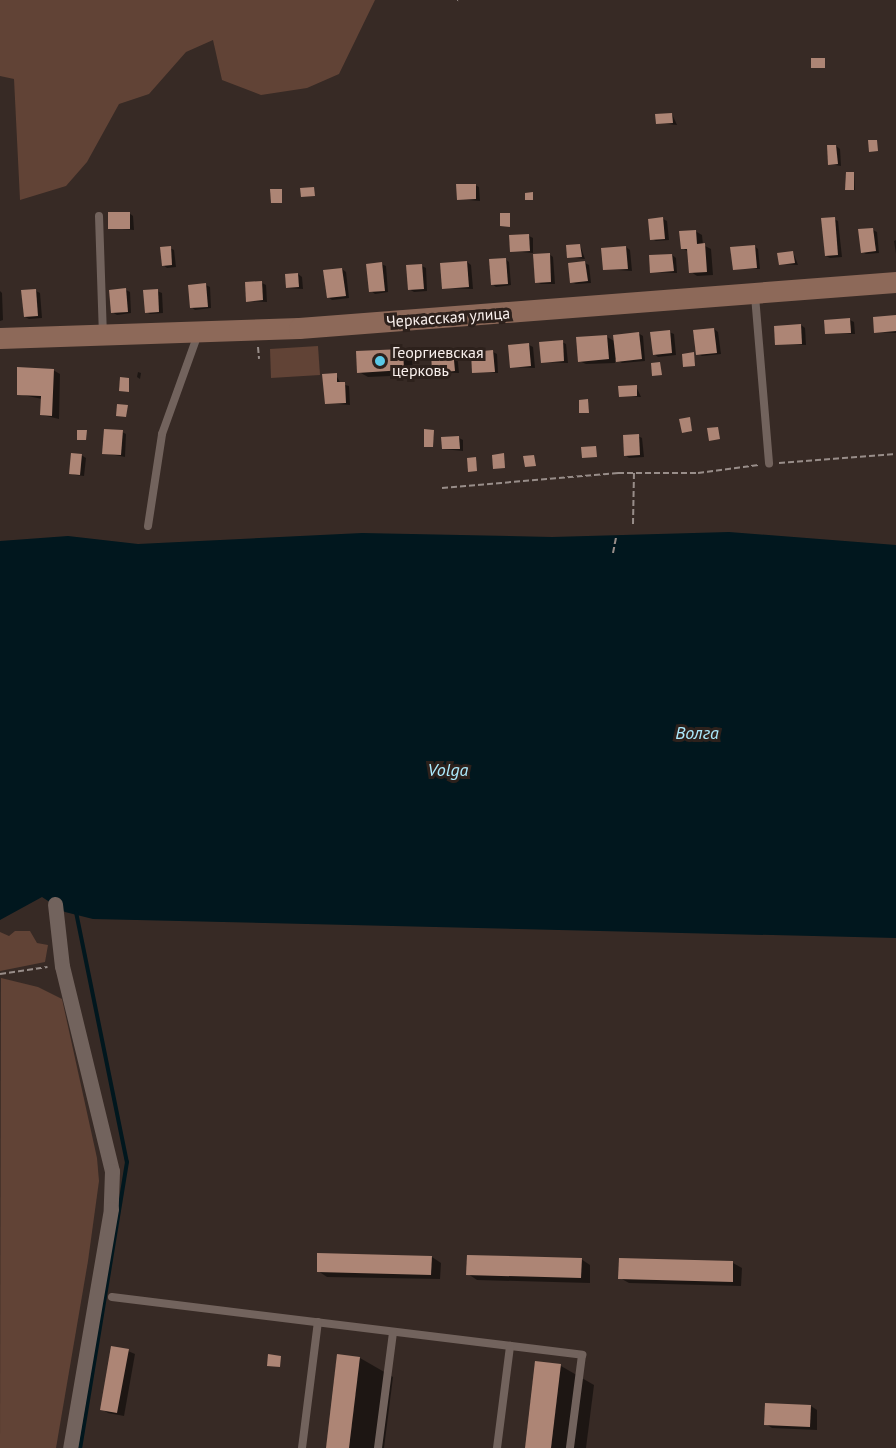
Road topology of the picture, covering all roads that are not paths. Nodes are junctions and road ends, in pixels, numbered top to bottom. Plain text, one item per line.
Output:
1 (99, 216) dead end
2 (896, 282) edge
3 (755, 294) junction
4 (198, 333) junction
5 (103, 335) junction
6 (0, 338) edge
7 (769, 463) road end
8 (148, 526) dead end
9 (55, 904) dead end
10 (112, 1297) dead end
11 (318, 1322) junction
12 (393, 1332) junction
13 (510, 1346) junction
14 (70, 1448) edge
15 (302, 1448) edge
16 (378, 1448) edge
17 (497, 1448) edge
18 (570, 1448) edge

1 - 5 lane
2 - 3 street, Черкасская улица
3 - 4 street, Черкасская улица
3 - 7 lane
4 - 5 street, Черкасская улица
4 - 8 lane
5 - 6 street, Черкасская улица
9 - 14 street
10 - 11 lane
11 - 12 lane
11 - 15 lane
12 - 13 lane
12 - 16 lane
13 - 17 lane
13 - 18 lane

